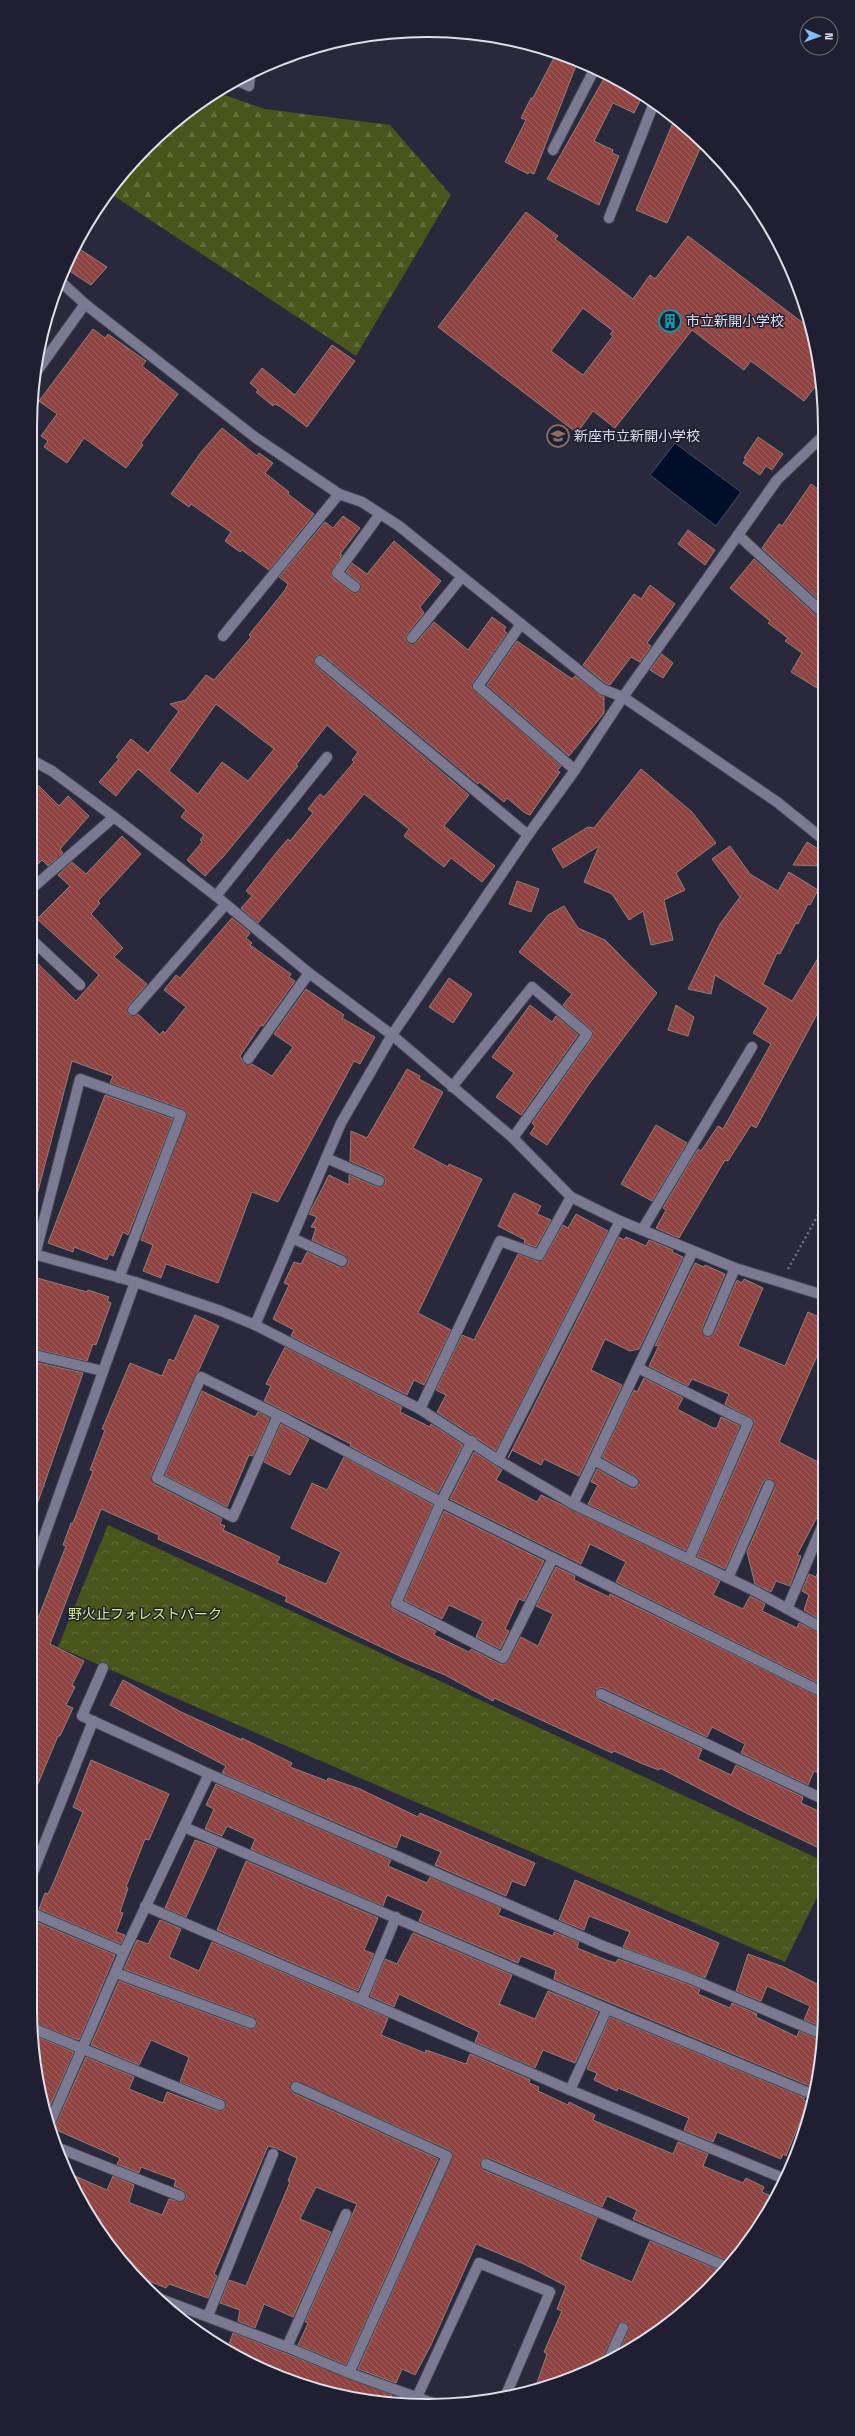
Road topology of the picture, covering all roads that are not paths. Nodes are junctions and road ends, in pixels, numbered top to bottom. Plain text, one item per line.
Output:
1 (592, 74) edge
2 (250, 80) edge
3 (243, 83) edge
4 (652, 109) edge
5 (553, 150) dead end
6 (609, 218) dead end
7 (64, 285) edge
8 (85, 304) junction
9 (43, 363) edge
10 (818, 441) edge
11 (339, 494) junction
12 (380, 514) junction
13 (738, 535) junction
14 (461, 578) junction
15 (355, 587) dead end
16 (818, 608) edge
17 (521, 624) junction
18 (223, 636) dead end
19 (412, 638) dead end
20 (320, 662) dead end
21 (623, 697) junction
22 (327, 757) dead end
23 (37, 763) edge
24 (575, 770) junction
25 (114, 817) junction
26 (528, 835) junction
27 (818, 836) edge
28 (37, 884) edge
29 (216, 896) junction
30 (225, 905) junction
31 (37, 945) edge
32 (309, 973) junction
33 (80, 985) dead end
34 (133, 1010) dead end
35 (392, 1035) junction
36 (752, 1047) dead end
37 (248, 1059) dead end
38 (452, 1087) junction
39 (514, 1138) junction
40 (326, 1158) junction
41 (379, 1181) dead end
42 (572, 1197) junction
43 (620, 1221) junction
44 (642, 1230) junction
45 (37, 1236) edge
46 (292, 1238) junction
47 (693, 1252) junction
48 (37, 1255) edge
49 (342, 1261) dead end
50 (736, 1268) junction
51 (118, 1278) junction
52 (135, 1282) junction
53 (818, 1293) edge
54 (255, 1325) junction
55 (708, 1331) dead end
56 (37, 1356) edge
57 (638, 1368) junction
58 (104, 1371) junction
59 (420, 1409) junction
60 (278, 1415) junction
61 (472, 1441) junction
62 (498, 1460) junction
63 (594, 1460) junction
64 (633, 1482) dead end
65 (769, 1485) dead end
66 (441, 1502) junction
67 (573, 1504) junction
68 (818, 1536) edge
69 (37, 1557) edge
70 (553, 1558) junction
71 (688, 1558) junction
72 (728, 1578) junction
73 (786, 1609) junction
74 (818, 1626) edge
75 (103, 1668) dead end
76 (818, 1689) edge
77 (600, 1694) dead end
78 (93, 1721) junction
79 (209, 1774) junction
80 (818, 1797) edge
81 (184, 1827) junction
82 (37, 1862) edge
83 (145, 1906) junction
84 (37, 1915) edge
85 (396, 1917) junction
86 (124, 1952) junction
87 (116, 1973) junction
88 (362, 1999) junction
89 (607, 2009) junction
90 (251, 2023) dead end
91 (38, 2030) edge
92 (817, 2032) edge
93 (83, 2048) junction
94 (296, 2087) dead end
95 (570, 2090) junction
96 (809, 2092) edge
97 (220, 2105) dead end
98 (52, 2117) edge
99 (64, 2150) edge
100 (273, 2154) dead end
101 (486, 2164) dead end
102 (780, 2177) edge
103 (180, 2196) dead end
104 (346, 2214) dead end
105 (722, 2265) edge
106 (177, 2308) edge
107 (208, 2316) junction
108 (623, 2328) dead end
109 (287, 2346) junction
110 (613, 2352) edge
111 (349, 2373) junction
112 (508, 2390) edge
113 (417, 2397) junction
114 (422, 2399) edge

1 - 5 street
2 - 3 street
4 - 6 street
7 - 8 street
8 - 9 street
8 - 11 street
10 - 13 street
11 - 12 street
11 - 18 street
12 - 14 street
12 - 15 street
13 - 16 street
13 - 21 street
14 - 17 street
14 - 19 street
17 - 21 street
17 - 24 street
20 - 26 street
21 - 24 street
21 - 27 street
22 - 29 street
23 - 25 street
24 - 26 street
25 - 28 street
25 - 29 street
26 - 35 street
29 - 30 street
30 - 32 street
30 - 34 street
31 - 33 street
32 - 35 street
32 - 37 street
35 - 38 street
35 - 40 street
36 - 44 street
38 - 39 street
38 - 39 street
39 - 42 street
40 - 41 street
40 - 46 street
42 - 43 street
42 - 59 street
43 - 44 street
43 - 62 street
44 - 47 street
45 - 51 street
46 - 49 street
46 - 54 street
47 - 50 street
47 - 57 street
48 - 51 street
50 - 53 street
50 - 55 street
51 - 52 street
52 - 54 street
52 - 58 street
54 - 59 street
56 - 58 street
57 - 63 street
57 - 71 street
58 - 69 street
59 - 61 street
60 - 60 street
60 - 66 street
61 - 62 street
61 - 66 street
62 - 67 street
63 - 64 street
63 - 67 street
65 - 72 street
66 - 70 street
66 - 70 street
67 - 71 street
68 - 73 street
70 - 76 street
71 - 72 street
72 - 73 street
73 - 74 street
75 - 78 street
77 - 80 street
78 - 79 street
78 - 82 street
79 - 81 street
79 - 92 street
81 - 83 street
81 - 85 street
83 - 86 street
83 - 88 street
84 - 86 street
85 - 88 street
85 - 89 street
86 - 87 street
87 - 90 street
87 - 93 street
88 - 95 street
89 - 95 street
89 - 96 street
91 - 93 street
93 - 97 street
93 - 98 street
94 - 111 street
95 - 102 street
99 - 103 street
100 - 107 street
101 - 105 street
104 - 109 street
106 - 107 street
107 - 109 street
108 - 110 street
109 - 111 street
111 - 113 street
112 - 113 street
113 - 114 street

